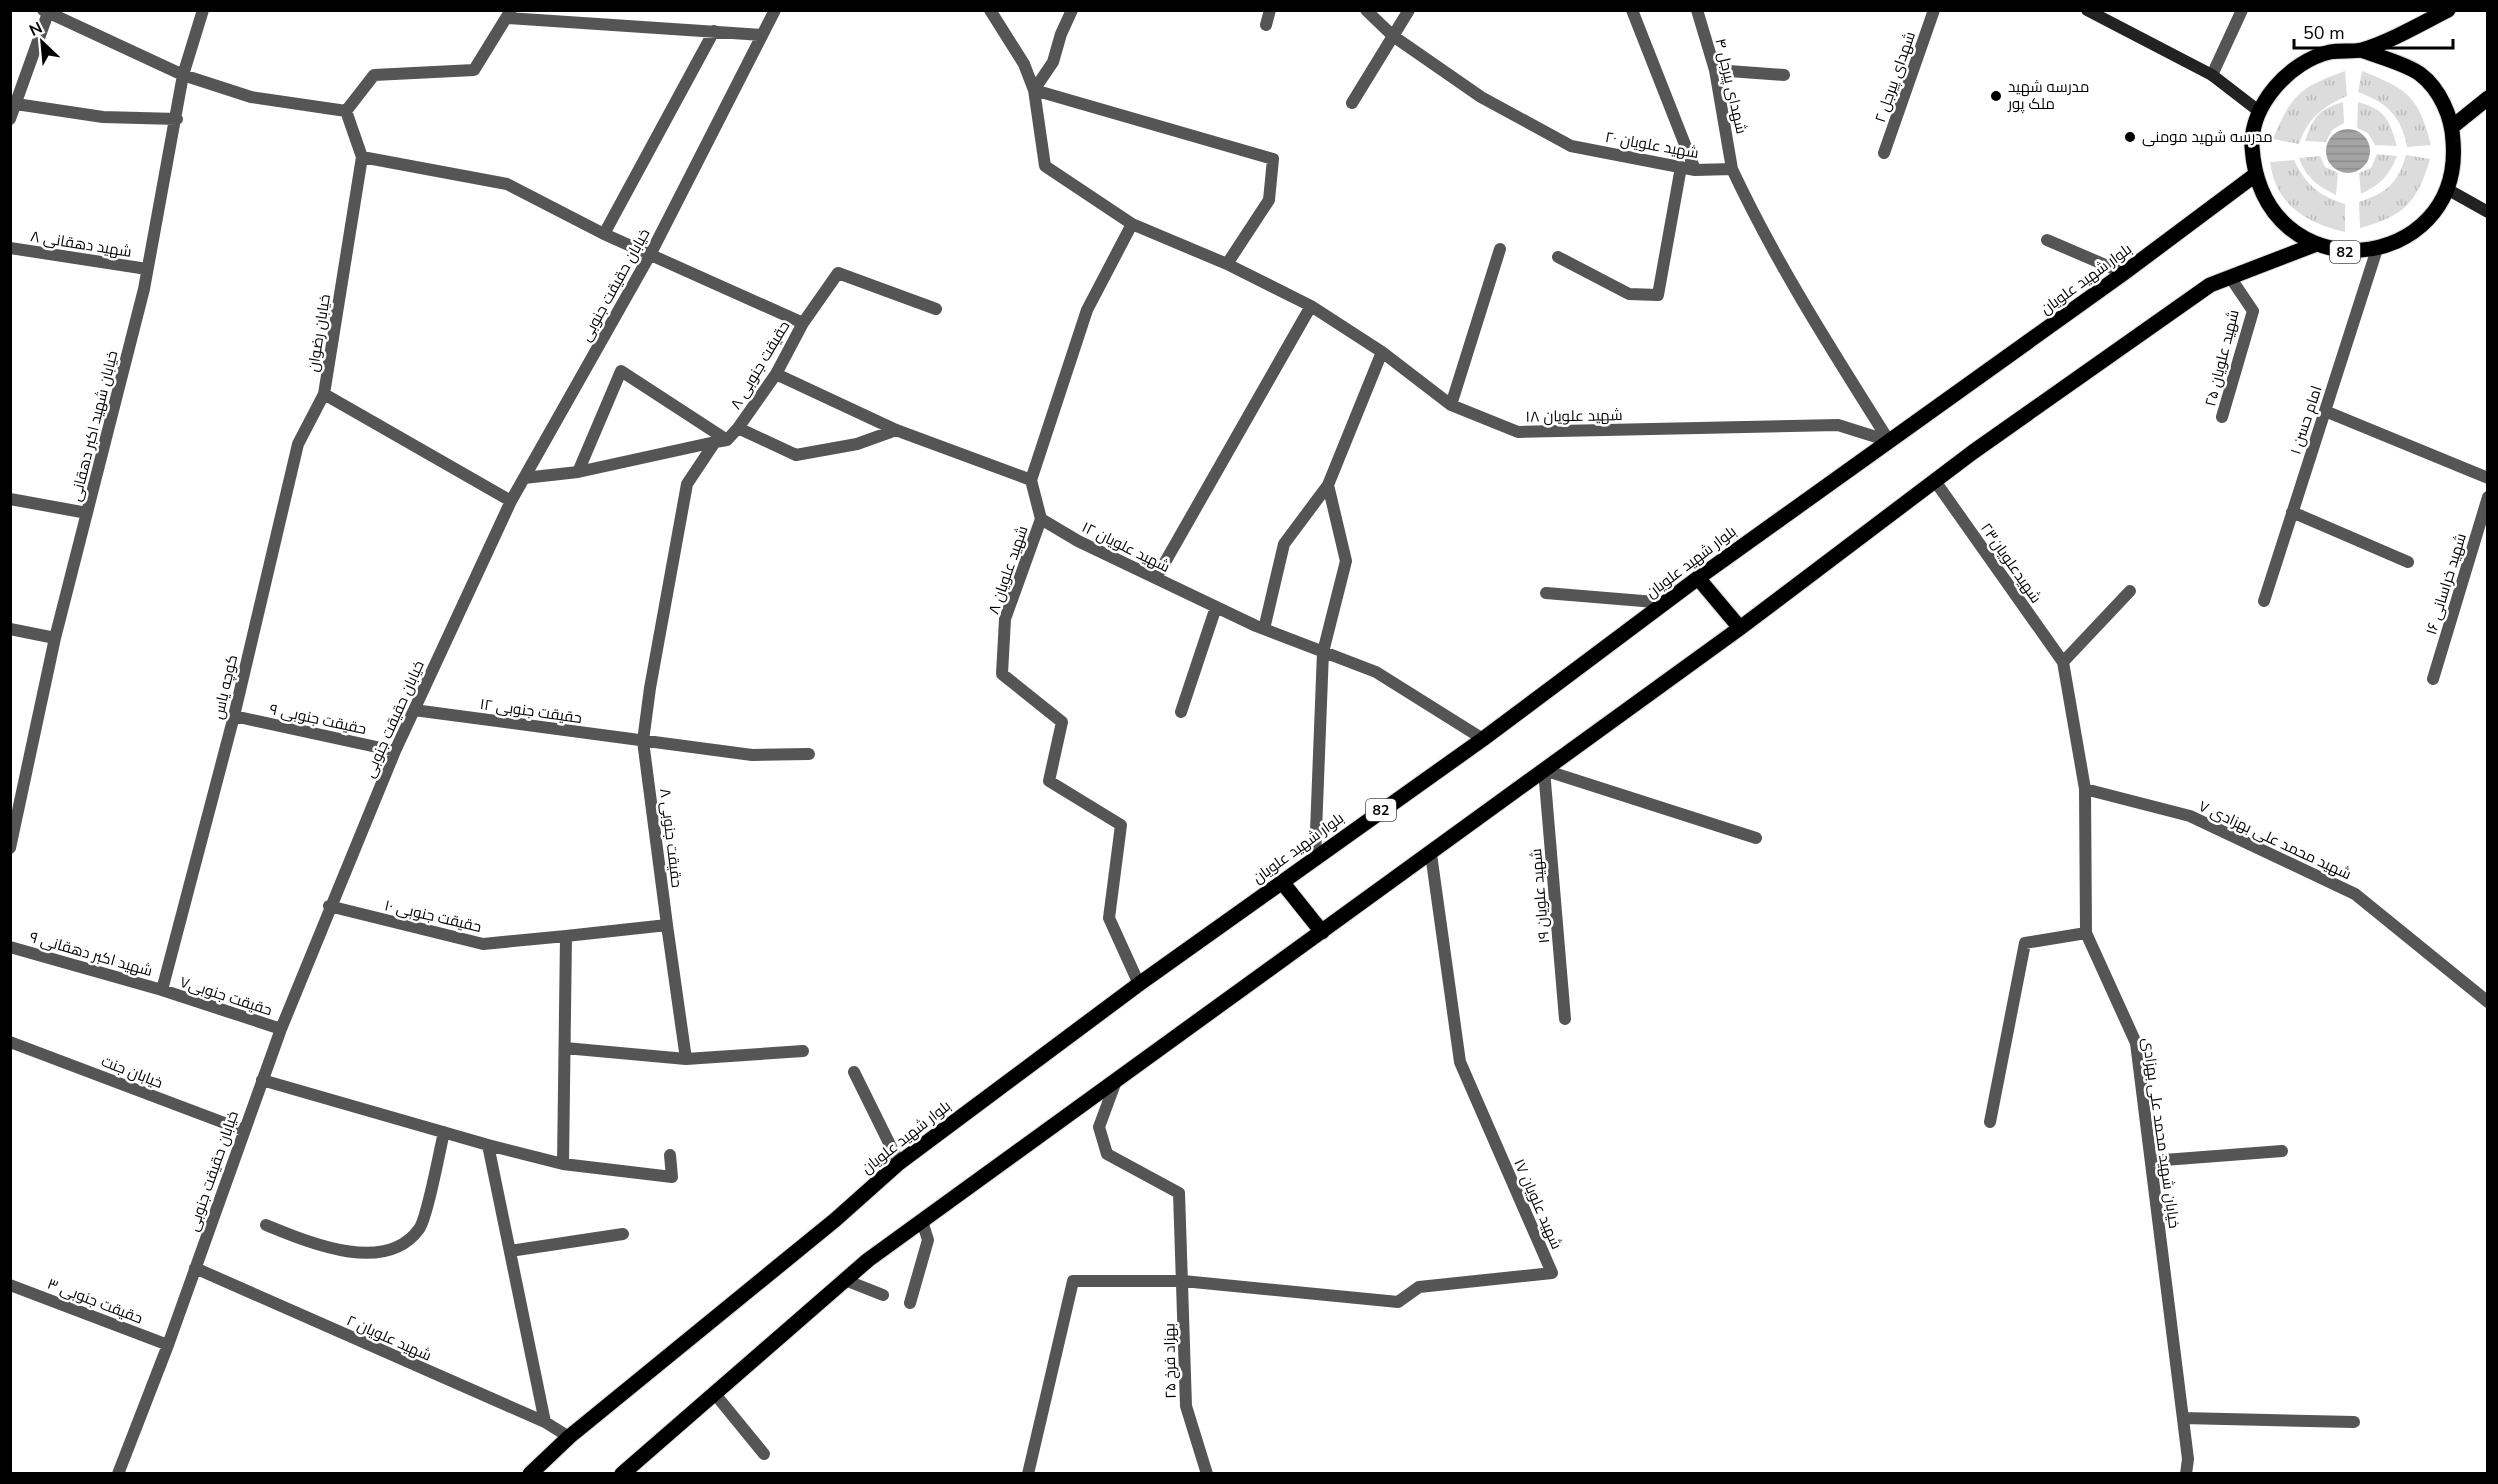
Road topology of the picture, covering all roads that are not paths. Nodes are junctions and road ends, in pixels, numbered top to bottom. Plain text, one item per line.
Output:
1 (203, 10) edge
2 (775, 10) edge
3 (990, 10) edge
4 (1072, 10) edge
5 (1270, 10) edge
6 (1366, 10) edge
7 (1409, 10) edge
8 (1632, 10) edge
9 (1697, 10) edge
10 (1934, 10) edge
11 (2087, 10) edge
12 (2242, 10) edge
13 (2448, 10) edge
14 (46, 11) edge
15 (510, 14) edge
16 (1266, 25) dead end
17 (714, 31) junction
18 (762, 35) junction
19 (1393, 36) junction
20 (2361, 50) junction
21 (1715, 70) junction
22 (183, 75) junction
23 (1784, 75) dead end
24 (2212, 75) junction
25 (1034, 90) junction
26 (2487, 98) edge
27 (1352, 103) dead end
28 (16, 105) junction
29 (346, 111) junction
30 (2260, 112) junction
31 (10, 119) edge
32 (177, 119) junction
33 (2452, 127) junction
34 (1884, 153) dead end
35 (362, 157) junction
36 (1681, 167) junction
37 (1732, 169) junction
38 (1695, 170) junction
39 (2254, 175) junction
40 (2447, 189) junction
41 (2487, 212) edge
42 (1132, 224) junction
43 (604, 234) junction
44 (2048, 240) dead end
45 (2314, 244) junction
46 (10, 248) edge
47 (1500, 249) dead end
48 (2377, 249) junction
49 (651, 253) junction
50 (1558, 257) dead end
51 (1227, 264) junction
52 (147, 269) junction
53 (2124, 273) junction
54 (2230, 277) junction
55 (1311, 306) junction
56 (936, 309) dead end
57 (803, 323) junction
58 (1382, 352) junction
59 (776, 374) junction
60 (324, 394) junction
61 (1451, 405) junction
62 (2325, 411) junction
63 (2222, 417) dead end
64 (738, 428) junction
65 (896, 430) junction
66 (721, 441) junction
67 (1889, 441) junction
68 (578, 472) junction
69 (2487, 477) edge
70 (524, 478) junction
71 (1031, 480) junction
72 (1935, 481) junction
73 (1328, 485) junction
74 (2487, 497) edge
75 (10, 499) edge
76 (511, 501) junction
77 (2292, 512) junction
78 (87, 513) junction
79 (1041, 519) junction
80 (2408, 562) dead end
81 (1156, 578) junction
82 (1698, 578) junction
83 (2130, 591) dead end
84 (1546, 593) dead end
85 (2264, 600) dead end
86 (1667, 603) junction
87 (1216, 607) junction
88 (10, 628) edge
89 (1740, 628) junction
90 (1264, 629) junction
91 (55, 638) junction
92 (1323, 652) junction
93 (2063, 662) junction
94 (2433, 678) dead end
95 (414, 710) junction
96 (1181, 712) dead end
97 (234, 716) junction
98 (1483, 739) junction
99 (643, 741) junction
100 (395, 751) junction
101 (809, 754) dead end
102 (1544, 770) junction
103 (2085, 789) junction
104 (1756, 838) dead end
105 (10, 848) edge
106 (1431, 854) junction
107 (1315, 857) junction
108 (1282, 882) junction
109 (329, 906) junction
110 (667, 926) junction
111 (1322, 932) junction
112 (2086, 933) junction
113 (566, 936) junction
114 (10, 947) edge
115 (1139, 984) junction
116 (162, 990) junction
117 (2487, 1002) edge
118 (1565, 1019) dead end
119 (281, 1029) junction
120 (10, 1042) edge
121 (565, 1048) junction
122 (803, 1051) dead end
123 (686, 1059) junction
124 (854, 1072) dead end
125 (262, 1080) junction
126 (1116, 1081) junction
127 (1990, 1122) dead end
128 (243, 1130) junction
129 (444, 1132) junction
130 (488, 1146) junction
131 (2282, 1151) dead end
132 (670, 1155) dead end
133 (2151, 1161) junction
134 (899, 1163) junction
135 (563, 1164) junction
136 (922, 1221) junction
137 (266, 1225) dead end
138 (623, 1234) dead end
139 (510, 1251) junction
140 (195, 1268) junction
141 (845, 1280) junction
142 (1183, 1281) junction
143 (10, 1285) edge
144 (883, 1295) dead end
145 (910, 1303) dead end
146 (168, 1345) junction
147 (715, 1394) junction
148 (2183, 1418) junction
149 (545, 1422) junction
150 (2354, 1422) dead end
151 (569, 1437) junction
152 (764, 1454) dead end
153 (118, 1473) edge
154 (530, 1473) edge
155 (622, 1473) edge
156 (1028, 1473) edge
157 (1207, 1473) edge
158 (2186, 1473) edge

1 - 22 street, خیابان شهید اکبر دهقانی
2 - 18 street, خیابان حقیقت جنوبی
3 - 25 street, شهید علویان ۱۸
4 - 25 street
5 - 16 street
6 - 19 street, شهید علویان ۲۰
7 - 19 street
8 - 38 street
9 - 21 street, شهدای پیرجل ۴
10 - 34 street, شهدای پیرجل ۲
11 - 24 main road
12 - 24 street
13 - 20 main road, 82
14 - 22 street
14 - 28 street
15 - 17 street
15 - 29 street
17 - 18 street
17 - 43 street
18 - 49 street, خیابان حقیقت جنوبی
19 - 27 street
19 - 36 street, شهید علویان ۲۰
20 - 30 main road, 82
20 - 33 main road, 82
21 - 23 street
21 - 37 street, شهدای پیرجل ۴
22 - 29 street
22 - 32 street, خیابان شهید اکبر دهقانی
24 - 30 main road
25 - 42 street, شهید علویان ۱۸
25 - 51 street
26 - 33 main road
28 - 31 street
28 - 32 street
29 - 35 street, خیابان رضوان
30 - 39 main road, 82
32 - 52 street, خیابان شهید اکبر دهقانی
33 - 40 main road, 82
35 - 43 street
35 - 60 street, خیابان رضوان
36 - 38 street, شهید علویان ۲۰
36 - 50 street
37 - 38 street, شهید علویان ۲۰
37 - 67 street
39 - 45 main road, 82
39 - 53 main road, بلوار شهید علویان / 82
40 - 41 main road
40 - 48 main road, 82
42 - 51 street, شهید علویان ۱۸
42 - 71 street
43 - 49 street
44 - 53 street
45 - 48 main road, 82
45 - 54 main road, 82
46 - 52 street, شهید دهقانی ۸
47 - 61 street
48 - 62 street, امام حسن ۱
49 - 57 street
49 - 70 street, خیابان حقیقت جنوبی
51 - 55 street, شهید علویان ۱۸
52 - 78 street, خیابان شهید اکبر دهقانی
53 - 67 main road, بلوار شهید علویان / 82
54 - 63 street, شهید علویان ۲۵
54 - 72 main road, 82
55 - 58 street, شهید علویان ۱۸
55 - 81 street
56 - 57 street, حقیقت جنوبی ۸
57 - 59 street, حقیقت جنوبی ۸
58 - 61 street, شهید علویان ۱۸
58 - 73 street
59 - 64 street, حقیقت جنوبی ۸
59 - 65 street
60 - 76 street, خیابان رضوان
60 - 97 street, کوچه یاس
61 - 67 street, شهید علویان ۱۸
62 - 69 street
62 - 77 street, امام حسن ۱
64 - 65 street
64 - 66 street, حقیقت جنوبی ۸
65 - 71 street
66 - 68 street
66 - 68 street
66 - 99 street, حقیقت جنوبی ۸
67 - 82 main road, بلوار شهید علویان / 82
68 - 70 street
70 - 76 street, خیابان حقیقت جنوبی
71 - 79 street
72 - 89 main road, 82
72 - 93 street, شهیدعلویان۲۳
73 - 90 street
73 - 92 street
74 - 94 street, شهید خراسانی ۱۶
75 - 78 street
76 - 95 street, خیابان حقیقت جنوبی
77 - 80 street
77 - 85 street, امام حسن ۱
78 - 91 street, خیابان شهید اکبر دهقانی
79 - 81 street, شهید علویان ۱۲
79 - 115 street, شهید علویان ۸
81 - 87 street, شهید علویان ۱۲
82 - 86 main road, بلوار شهید علویان / 82
82 - 89 main road
83 - 93 street
84 - 86 street
86 - 98 main road, بلوار شهید علویان / 82
87 - 90 street, شهید علویان ۱۲
87 - 96 street
88 - 91 street
89 - 102 main road, 82
90 - 92 street, شهید علویان ۱۲
91 - 105 street, خیابان شهید اکبر دهقانی
92 - 98 street, شهید علویان ۱۲
92 - 107 street
93 - 103 street, خیابان شهید محمد علی بهزادی
95 - 99 street, حقیقت جنوبی ۱۲
95 - 100 street, خیابان حقیقت جنوبی
97 - 100 street, حقیقت جنوبی ۹
97 - 116 street, کوچه یاس
98 - 107 main road, بلوار شهید علویان / 82
99 - 101 street, حقیقت جنوبی ۱۲
99 - 110 street, حقیقت جنوبی ۸
100 - 109 street, خیابان حقیقت جنوبی
102 - 104 street
102 - 106 main road, 82
102 - 118 street, شهید علویان ۱۹
103 - 112 street, خیابان شهید محمد علی بهزادی
103 - 117 street, شهید محمد علی بهزادی ۷
106 - 111 main road, 82
106 - 142 street, شهید علویان ۱۷
107 - 108 main road, بلوار شهید علویان / 82
108 - 111 main road
108 - 115 main road, بلوار شهید علویان / 82
109 - 113 street, حقیقت جنوبی ۱۰
109 - 119 street, خیابان حقیقت جنوبی
110 - 113 street
110 - 123 street, حقیقت جنوبی ۸
111 - 126 main road, 82
112 - 127 street
112 - 133 street, خیابان شهید محمد علی بهزادی
113 - 121 street
114 - 116 street, شهید اکبر دهقانی ۹
115 - 134 main road, بلوار شهید علویان / 82
116 - 119 street, حقیقت جنوبی۷
119 - 125 street, خیابان حقیقت جنوبی
120 - 128 street, خیابان جنت
121 - 123 street
121 - 135 street
122 - 123 street
124 - 134 street
125 - 128 street, خیابان حقیقت جنوبی
125 - 129 street
126 - 136 main road, 82
126 - 142 street, بهزاد فرخ ۲۵
128 - 140 street, خیابان حقیقت جنوبی
129 - 130 street
129 - 137 street
130 - 135 street
130 - 139 street
131 - 133 street
132 - 135 street
133 - 148 street, خیابان شهید محمد علی بهزادی
134 - 151 main road, بلوار شهید علویان / 82
136 - 141 main road, 82
136 - 145 street
138 - 139 street
139 - 149 street
140 - 146 street, خیابان حقیقت جنوبی
140 - 149 street, شهید علویان ۲
141 - 144 street
141 - 147 main road, 82
142 - 156 street
142 - 157 street, بهزاد فرخ ۲۵
143 - 146 street, حقیقت جنوبی ۳
146 - 153 street, خیابان حقیقت جنوبی
147 - 152 street
147 - 155 main road, 82
148 - 150 street
148 - 158 street, خیابان شهید محمد علی بهزادی
149 - 151 street, شهید علویان ۲
151 - 154 main road, بلوار شهید علویان / 82

